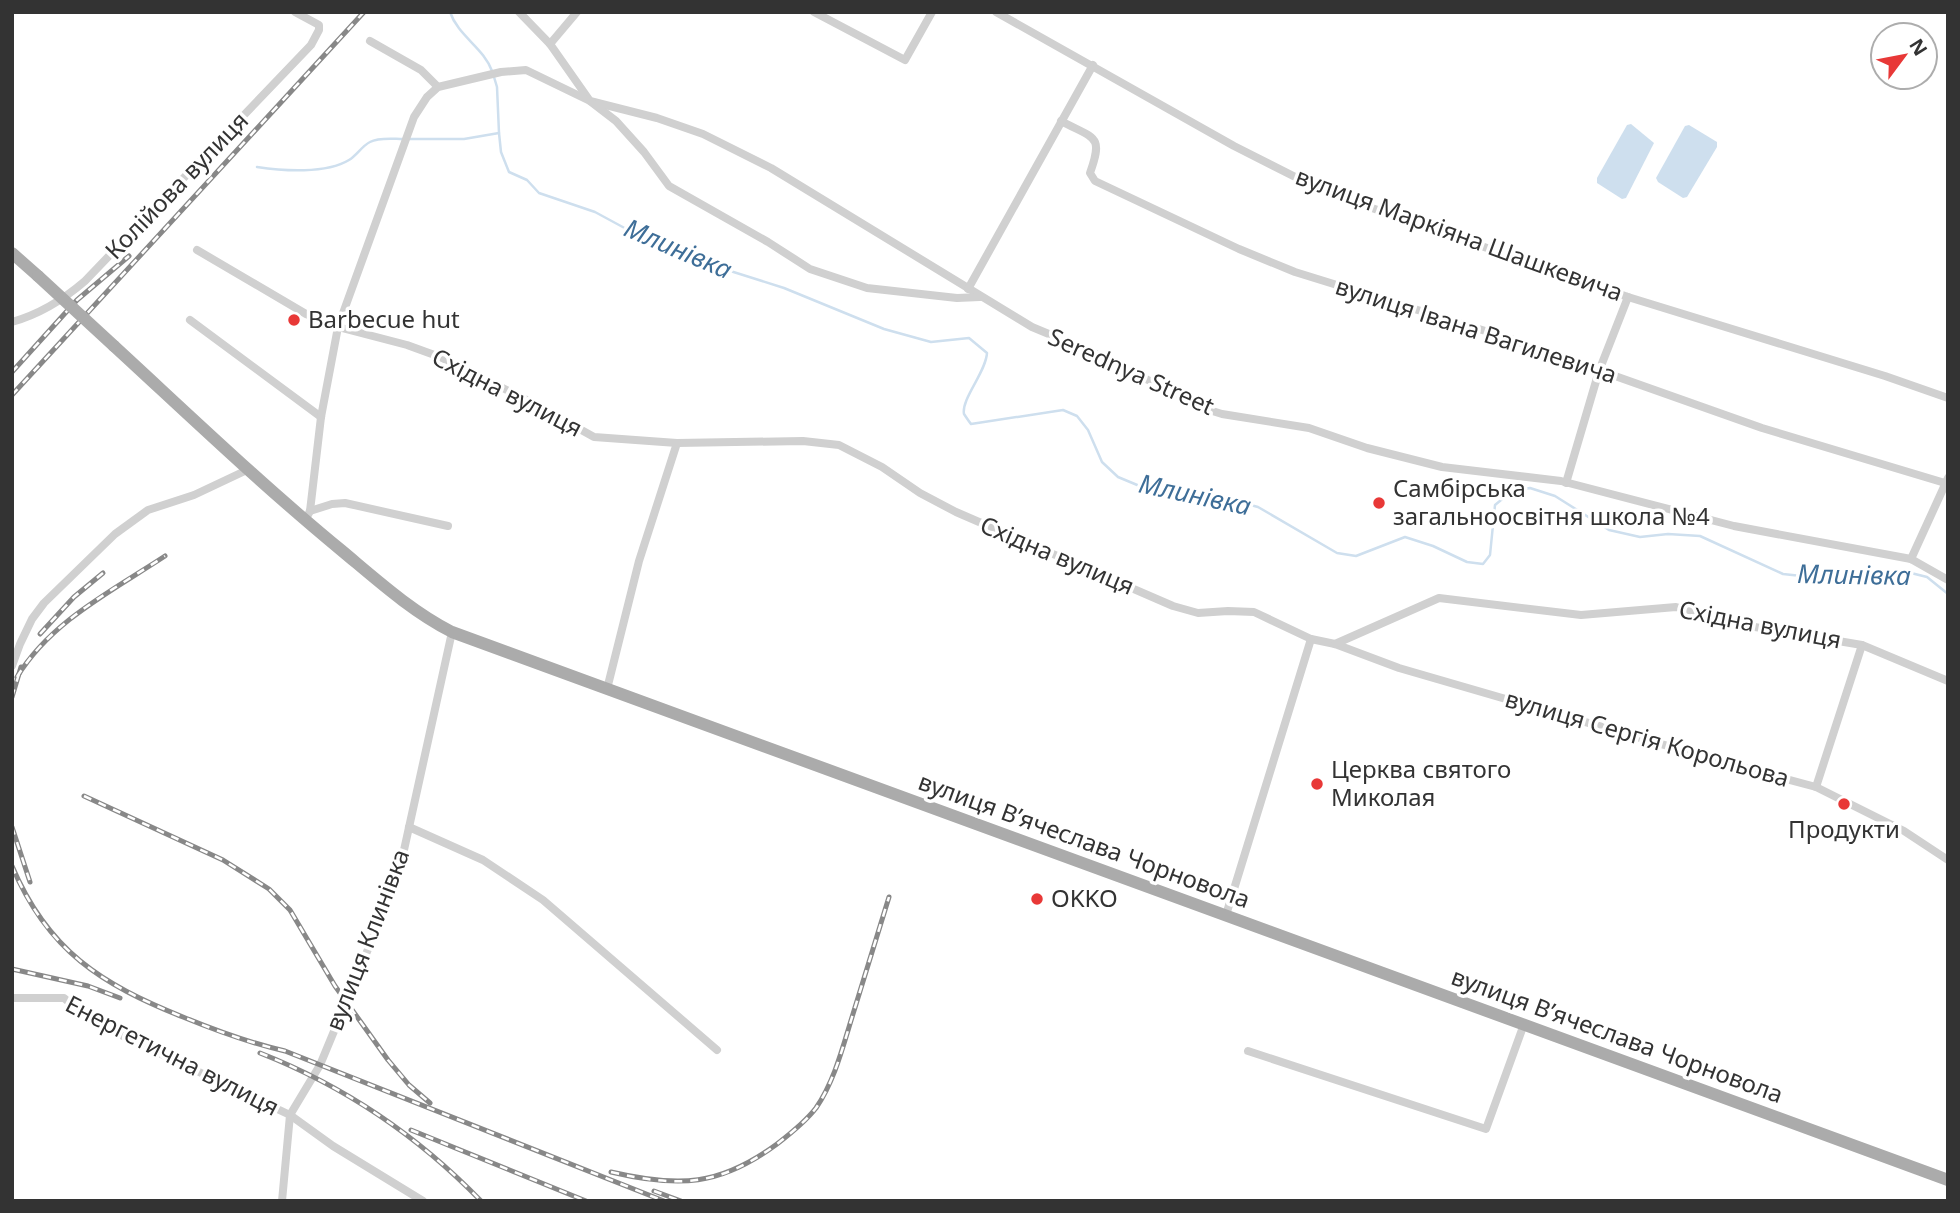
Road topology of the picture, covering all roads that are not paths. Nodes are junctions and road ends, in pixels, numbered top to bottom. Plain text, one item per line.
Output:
1 (295, 12) edge
2 (519, 12) edge
3 (578, 12) edge
4 (814, 12) edge
5 (932, 12) edge
6 (996, 12) edge
7 (370, 41) dead end
8 (550, 44) junction
9 (1093, 65) junction
10 (438, 87) junction
11 (590, 101) junction
12 (1062, 121) junction
13 (197, 250) dead end
14 (12, 253) edge
15 (968, 289) junction
16 (982, 297) junction
17 (1628, 297) junction
18 (190, 320) dead end
19 (12, 322) edge
20 (338, 327) junction
21 (1599, 371) junction
22 (1948, 398) edge
23 (321, 418) junction
24 (677, 443) junction
25 (247, 470) junction
26 (1947, 481) edge
27 (1566, 482) junction
28 (308, 516) junction
29 (448, 526) dead end
30 (1911, 559) junction
31 (1948, 580) edge
32 (452, 632) junction
33 (1311, 639) junction
34 (1335, 644) junction
35 (1862, 645) junction
36 (12, 666) edge
37 (1948, 681) edge
38 (607, 689) junction
39 (1816, 787) junction
40 (409, 827) junction
41 (1948, 860) edge
42 (1226, 915) junction
43 (12, 998) edge
44 (1524, 1024) junction
45 (717, 1049) dead end
46 (1248, 1051) dead end
47 (290, 1115) junction
48 (1948, 1180) edge
49 (282, 1201) edge
50 (423, 1201) edge

1 - 19 street, Колійова вулиця
2 - 8 street
3 - 8 street
4 - 5 street
6 - 9 street, вулиця Маркіяна Шашкевича
7 - 10 street
8 - 11 street
9 - 12 street
9 - 17 street, вулиця Маркіяна Шашкевича
10 - 11 street
10 - 20 street
11 - 15 street, Serednya Street
11 - 16 street
12 - 15 street
12 - 21 street, вулиця Івана Вагилевича
13 - 20 street, Східна вулиця
14 - 25 main road, вулиця Вʼячеслава Чорновола, bridge
15 - 16 street, Serednya Street
16 - 27 street, Serednya Street
17 - 21 street
17 - 22 street, вулиця Маркіяна Шашкевича
18 - 23 street
20 - 23 street
20 - 24 street, Східна вулиця
21 - 26 street, вулиця Івана Вагилевича
21 - 27 street
23 - 28 street
24 - 33 street, Східна вулиця
24 - 38 street
25 - 28 main road, вулиця Вʼячеслава Чорновола
25 - 36 street
26 - 30 street
27 - 30 street, Serednya Street
28 - 29 street
28 - 32 main road, вулиця Вʼячеслава Чорновола
30 - 31 street, Serednya Street
32 - 38 main road, вулиця Вʼячеслава Чорновола
32 - 40 street, вулиця Клинівка
33 - 34 street, Східна вулиця
33 - 42 street
34 - 35 street, Східна вулиця
34 - 39 street, вулиця Сергія Корольова
35 - 37 street, Східна вулиця
35 - 39 street
38 - 42 main road, вулиця Вʼячеслава Чорновола
39 - 41 street, вулиця Сергія Корольова
40 - 45 street
40 - 47 street, вулиця Клинівка
42 - 44 main road, вулиця Вʼячеслава Чорновола
43 - 47 street, Енергетична вулиця
44 - 46 street
44 - 48 main road, вулиця Вʼячеслава Чорновола
47 - 49 street, вулиця Клинівка
47 - 50 street, Енергетична вулиця

